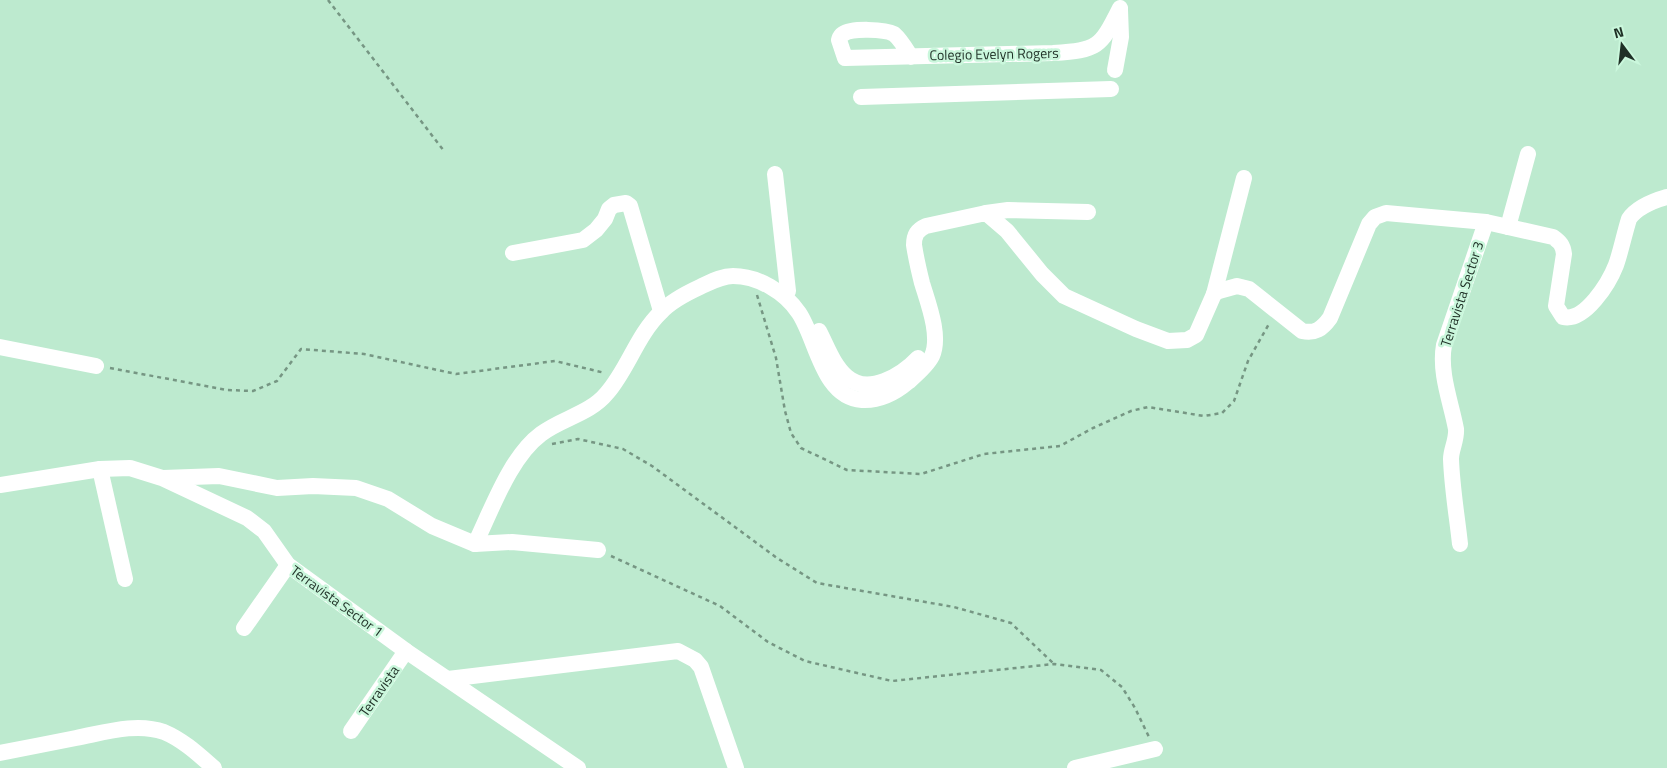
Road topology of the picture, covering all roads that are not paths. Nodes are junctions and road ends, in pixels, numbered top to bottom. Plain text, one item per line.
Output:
1 (1120, 4) edge
2 (1096, 45) junction
3 (911, 57) junction
4 (1111, 89) dead end
5 (861, 97) dead end
6 (1528, 154) dead end
7 (775, 174) dead end
8 (1244, 178) dead end
9 (1667, 197) edge
10 (1088, 212) dead end
11 (986, 214) junction
12 (1486, 222) junction
13 (1508, 227) junction
14 (513, 253) dead end
15 (766, 285) junction
16 (788, 291) junction
17 (1214, 294) junction
18 (661, 311) junction
19 (934, 333) junction
20 (0, 347) edge
21 (96, 366) road end
22 (100, 469) junction
23 (162, 478) junction
24 (0, 485) edge
25 (476, 544) junction
26 (1460, 544) dead end
27 (598, 550) road end
28 (288, 565) junction
29 (125, 579) dead end
30 (244, 628) dead end
31 (406, 651) junction
32 (448, 679) junction
33 (351, 731) dead end
34 (1155, 749) road end
35 (0, 753) edge
36 (214, 768) edge
37 (578, 768) edge
38 (736, 768) edge
39 (1075, 768) edge

1 - 2 street
1 - 2 street
2 - 3 street, Colegio Evelyn Rogers
3 - 3 street, Colegio Evelyn Rogers
4 - 5 street
6 - 13 street
7 - 16 street
8 - 17 street
9 - 13 street, Terravista Sector 3
10 - 11 street
11 - 17 street
11 - 19 street
12 - 13 street, Terravista Sector 3
12 - 17 street, Terravista Sector 3
12 - 26 street, Terravista Sector 3
14 - 18 street
15 - 16 street
15 - 18 street
15 - 19 street
16 - 19 street
18 - 25 street
20 - 21 street
22 - 23 street, Terravista Sector 1
22 - 24 street, Terravista Sector 1
22 - 29 street
23 - 25 street
23 - 28 street, Terravista Sector 1
25 - 27 street
28 - 30 street
28 - 31 street, Terravista Sector 1
31 - 32 street, Terravista Sector 1
31 - 33 street, Terravista
32 - 37 street, Terravista Sector 1
32 - 38 street
34 - 39 street
35 - 36 street

